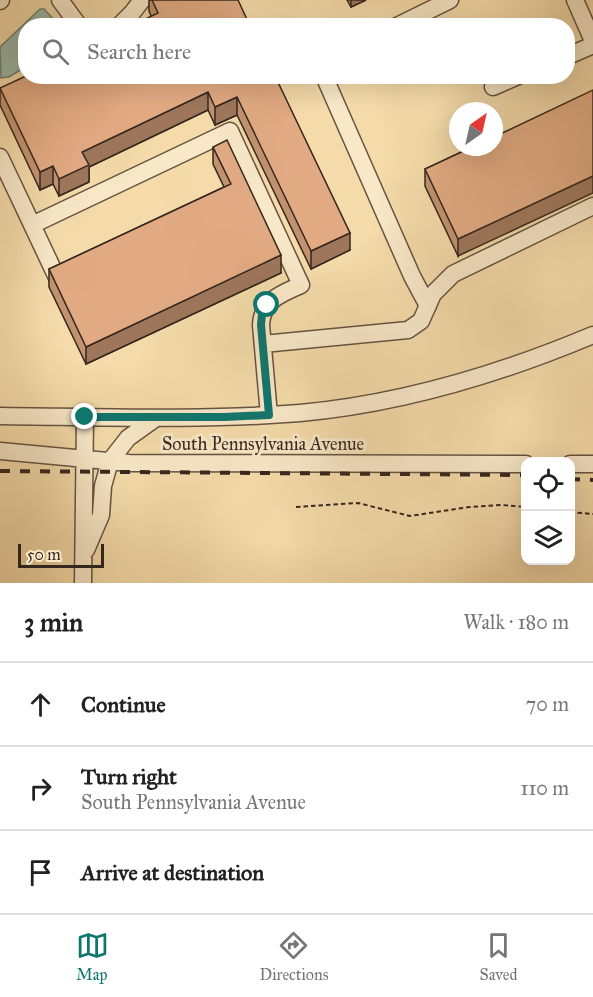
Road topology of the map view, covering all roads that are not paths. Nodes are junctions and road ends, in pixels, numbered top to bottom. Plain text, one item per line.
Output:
1 (60, 0) edge
2 (142, 0) edge
3 (450, 0) edge
4 (574, 0) edge
5 (73, 18) edge
6 (127, 18) edge
7 (413, 18) edge
8 (593, 40) edge
9 (593, 45) edge
10 (575, 53) edge
11 (328, 84) edge
12 (500, 84) edge
13 (493, 87) dead end
14 (0, 157) edge
15 (593, 206) edge
16 (32, 225) junction
17 (59, 282) edge
18 (428, 306) junction
19 (593, 335) edge
20 (263, 344) junction
21 (269, 415) junction
22 (0, 416) edge
23 (85, 417) junction
24 (156, 418) junction
25 (0, 451) edge
26 (85, 459) junction
27 (110, 461) junction
28 (521, 464) edge
29 (575, 464) edge
30 (593, 464) edge
31 (85, 551) junction
32 (83, 583) edge

1 - 5 street
2 - 6 street
3 - 7 street
4 - 8 street
9 - 10 street
11 - 18 street
12 - 13 street
14 - 16 street
15 - 18 street
16 - 17 street
16 - 20 street
18 - 20 street
19 - 21 street, South Pennsylvania Avenue
20 - 21 street
21 - 24 street, South Pennsylvania Avenue
22 - 23 street, South Pennsylvania Avenue
23 - 24 street, South Pennsylvania Avenue
23 - 26 street
24 - 27 street
25 - 26 street, South Pennsylvania Avenue
26 - 27 street, South Pennsylvania Avenue
26 - 31 street
27 - 28 street, South Pennsylvania Avenue
27 - 31 street
29 - 30 street
31 - 32 street

